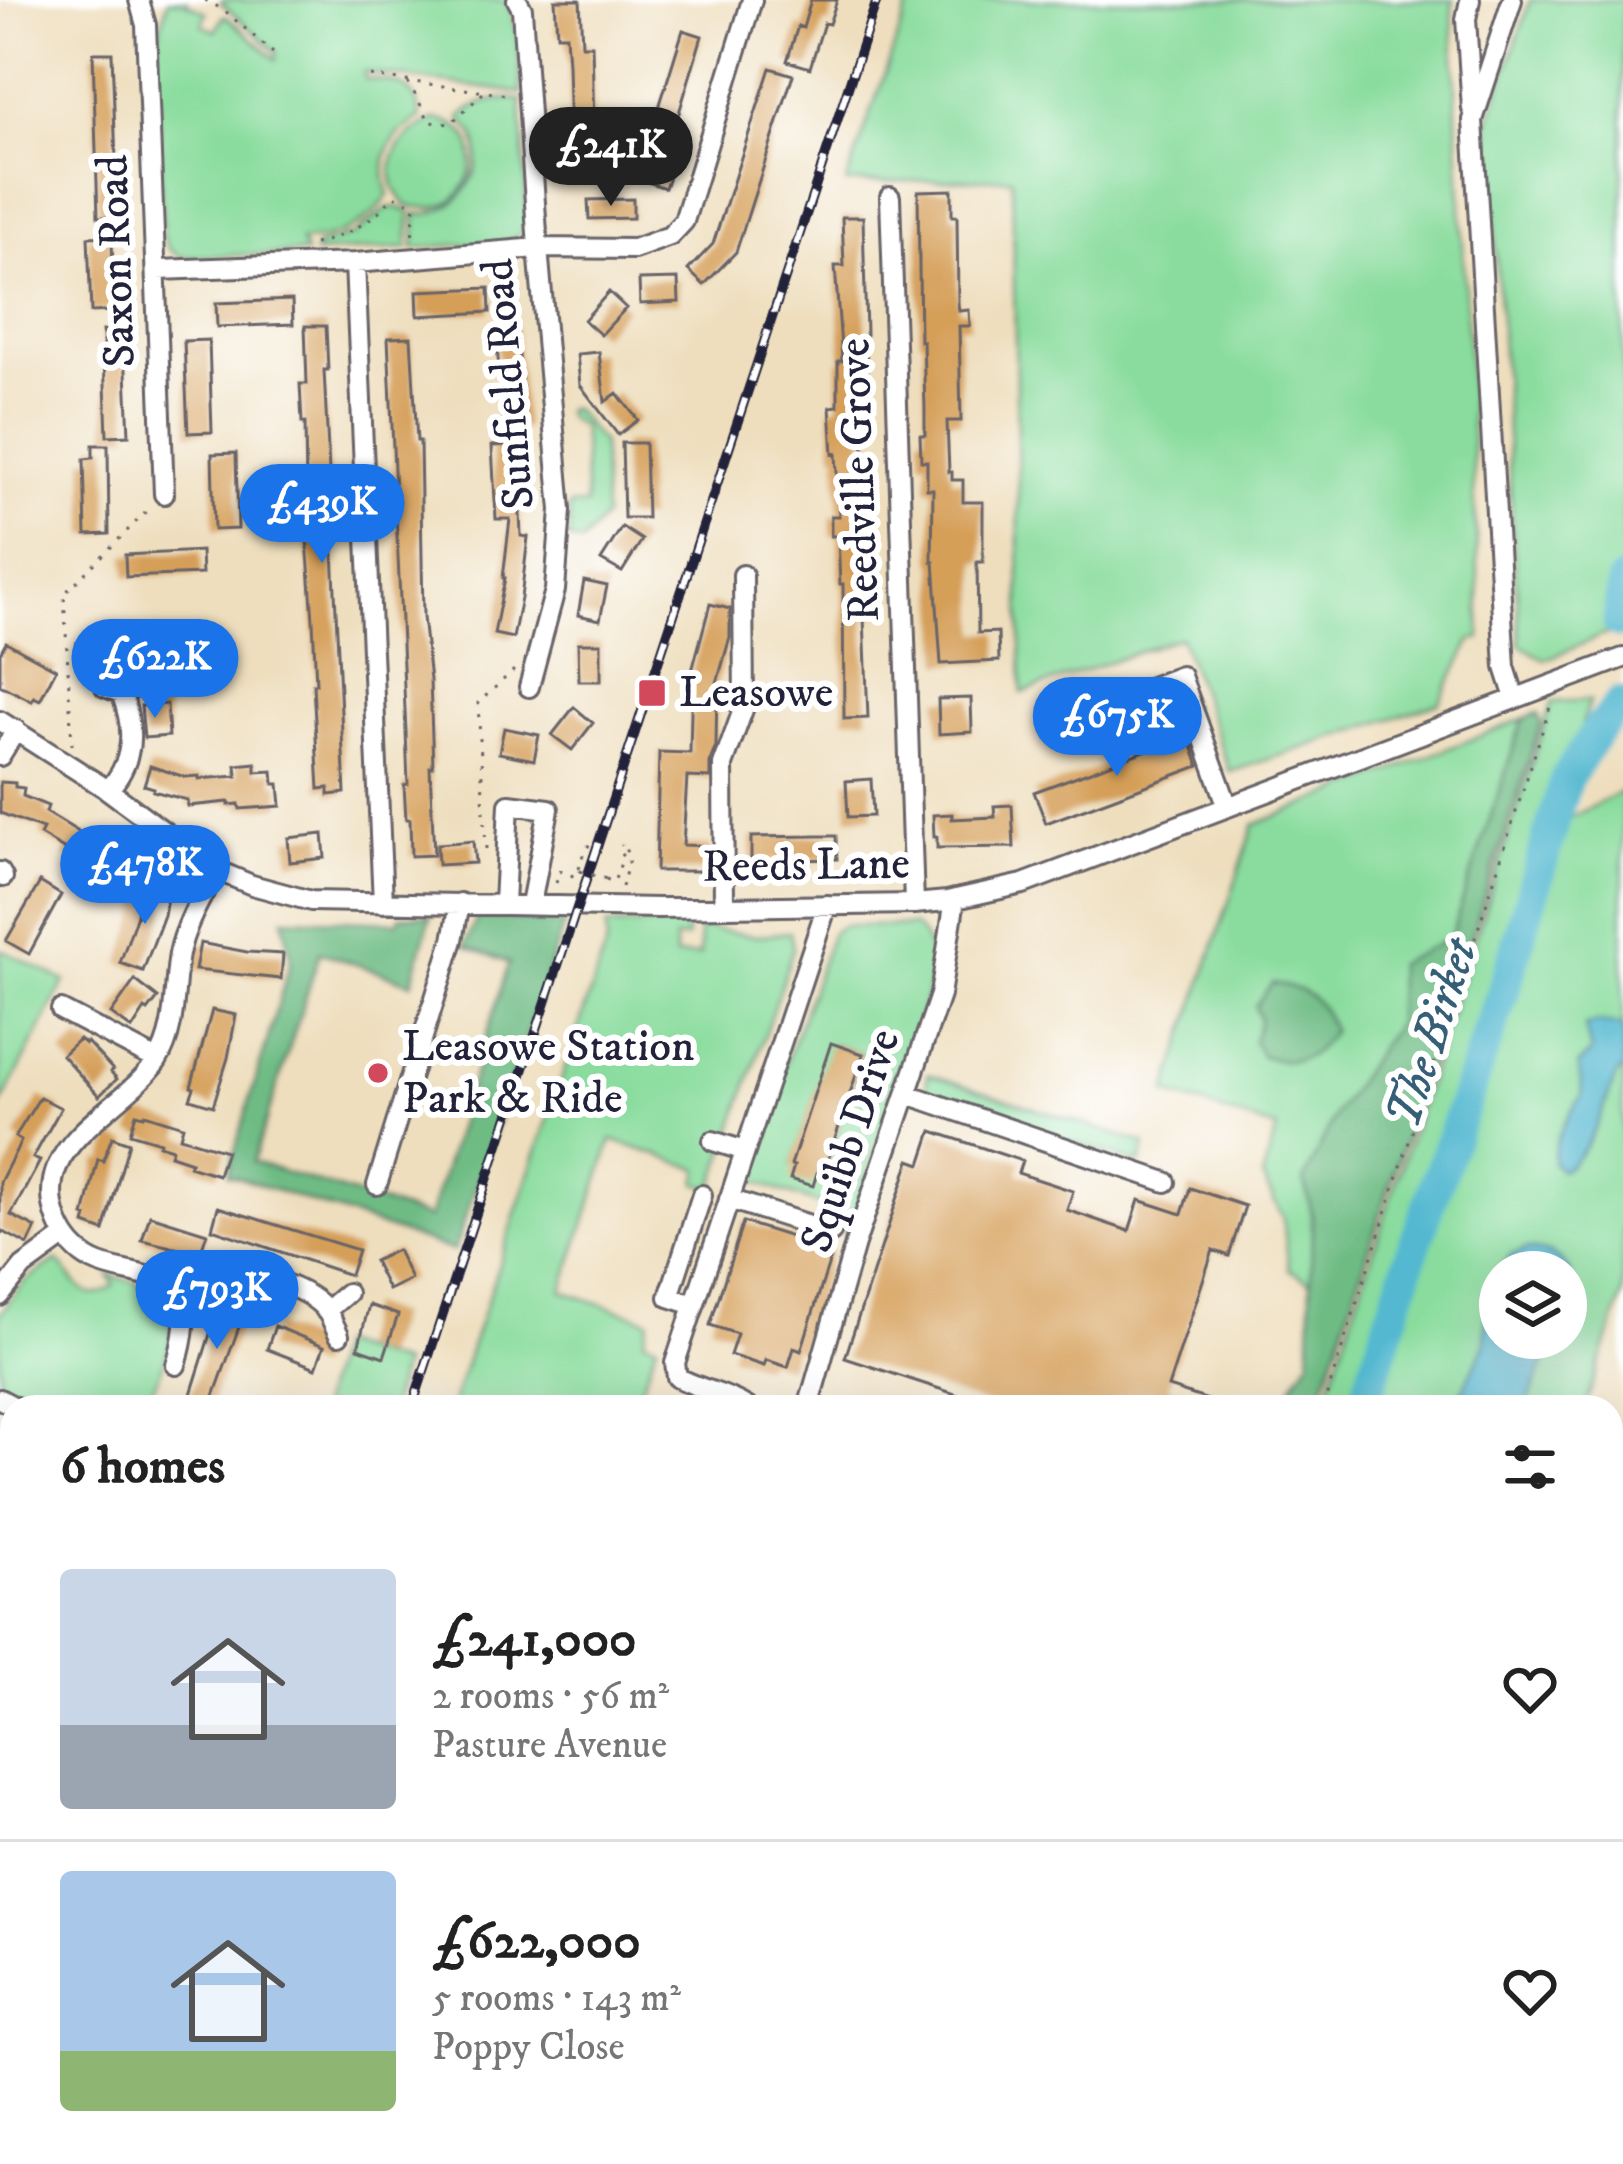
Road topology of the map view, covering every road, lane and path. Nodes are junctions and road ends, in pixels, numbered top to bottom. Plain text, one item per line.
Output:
1 (139, 0) edge
2 (155, 0) edge
3 (205, 0) edge
4 (752, 0) edge
5 (1470, 0) edge
6 (1512, 0) edge
7 (521, 3) edge
8 (146, 25) junction
9 (273, 53) dead end
10 (370, 76) dead end
11 (407, 81) junction
12 (484, 92) junction
13 (527, 98) junction
14 (1473, 120) junction
15 (890, 197) dead end
16 (538, 248) junction
17 (410, 258) junction
18 (355, 263) junction
19 (308, 264) junction
20 (158, 270) junction
21 (164, 494) joint
22 (743, 575) dead end
23 (539, 648) junction
24 (1623, 658) edge
25 (152, 682) dead end
26 (529, 687) dead end
27 (1515, 698) junction
28 (1552, 701) dead end
29 (1074, 716) dead end
30 (8, 726) edge
31 (0, 756) edge
32 (73, 767) junction
33 (108, 790) junction
34 (1228, 807) junction
35 (590, 844) dead end
36 (487, 854) dead end
37 (216, 870) junction
38 (578, 871) junction
39 (556, 883) dead end
40 (955, 899) junction
41 (383, 903) junction
42 (460, 903) junction
43 (504, 903) junction
44 (531, 904) junction
45 (914, 904) junction
46 (826, 905) junction
47 (622, 907) junction
48 (724, 907) junction
49 (61, 1010) dead end
50 (157, 1060) junction
51 (907, 1094) junction
52 (713, 1141) dead end
53 (745, 1151) junction
54 (1166, 1182) dead end
55 (377, 1185) dead end
56 (728, 1202) junction
57 (831, 1232) dead end
58 (64, 1237) junction
59 (184, 1285) junction
60 (347, 1293) dead end
61 (0, 1296) edge
62 (694, 1305) junction
63 (326, 1311) junction
64 (339, 1334) dead end
65 (176, 1365) dead end
66 (721, 1395) edge
67 (813, 1395) edge
68 (1327, 1395) edge

1 - 8 street
2 - 8 street
3 - 9 path
4 - 16 street
5 - 14 street
6 - 14 street
7 - 13 street, Sunfield Road
8 - 20 street, Saxon Road
10 - 11 path
11 - 12 path
11 - 12 path
12 - 13 path
13 - 16 street, Sunfield Road
14 - 27 street
15 - 45 street, Reedville Grove
16 - 17 street
16 - 23 street, Sunfield Road
17 - 18 street
17 - 19 path
18 - 19 street
18 - 41 street
19 - 20 street
20 - 21 street, Saxon Road
21 - 32 path
22 - 48 street
23 - 26 street, Sunfield Road
23 - 36 path
24 - 27 street, Reeds Lane
25 - 33 street
27 - 34 street, Reeds Lane
28 - 68 path
29 - 34 street
30 - 31 street
30 - 32 street, Reeds Lane
32 - 33 street, Reeds Lane
33 - 37 street, Reeds Lane
34 - 40 street, Reeds Lane
35 - 38 path
37 - 41 street, Reeds Lane
37 - 50 street
38 - 39 path
38 - 47 path, bridge
40 - 45 street, Reeds Lane
40 - 51 street, Squibb Drive
41 - 42 street, Reeds Lane
42 - 43 street, Reeds Lane
42 - 55 street
43 - 44 street, Reeds Lane
43 - 44 street
44 - 47 street, Reeds Lane
45 - 46 street, Reeds Lane
46 - 48 street, Reeds Lane
46 - 53 street
47 - 48 street, Reeds Lane
49 - 50 street
50 - 58 street
51 - 54 street
51 - 67 street, Squibb Drive
52 - 53 street
53 - 56 street
56 - 57 street
56 - 62 street
56 - 62 street
58 - 59 street
58 - 61 street
59 - 63 street
59 - 65 street
60 - 63 street
62 - 66 street
63 - 64 street

